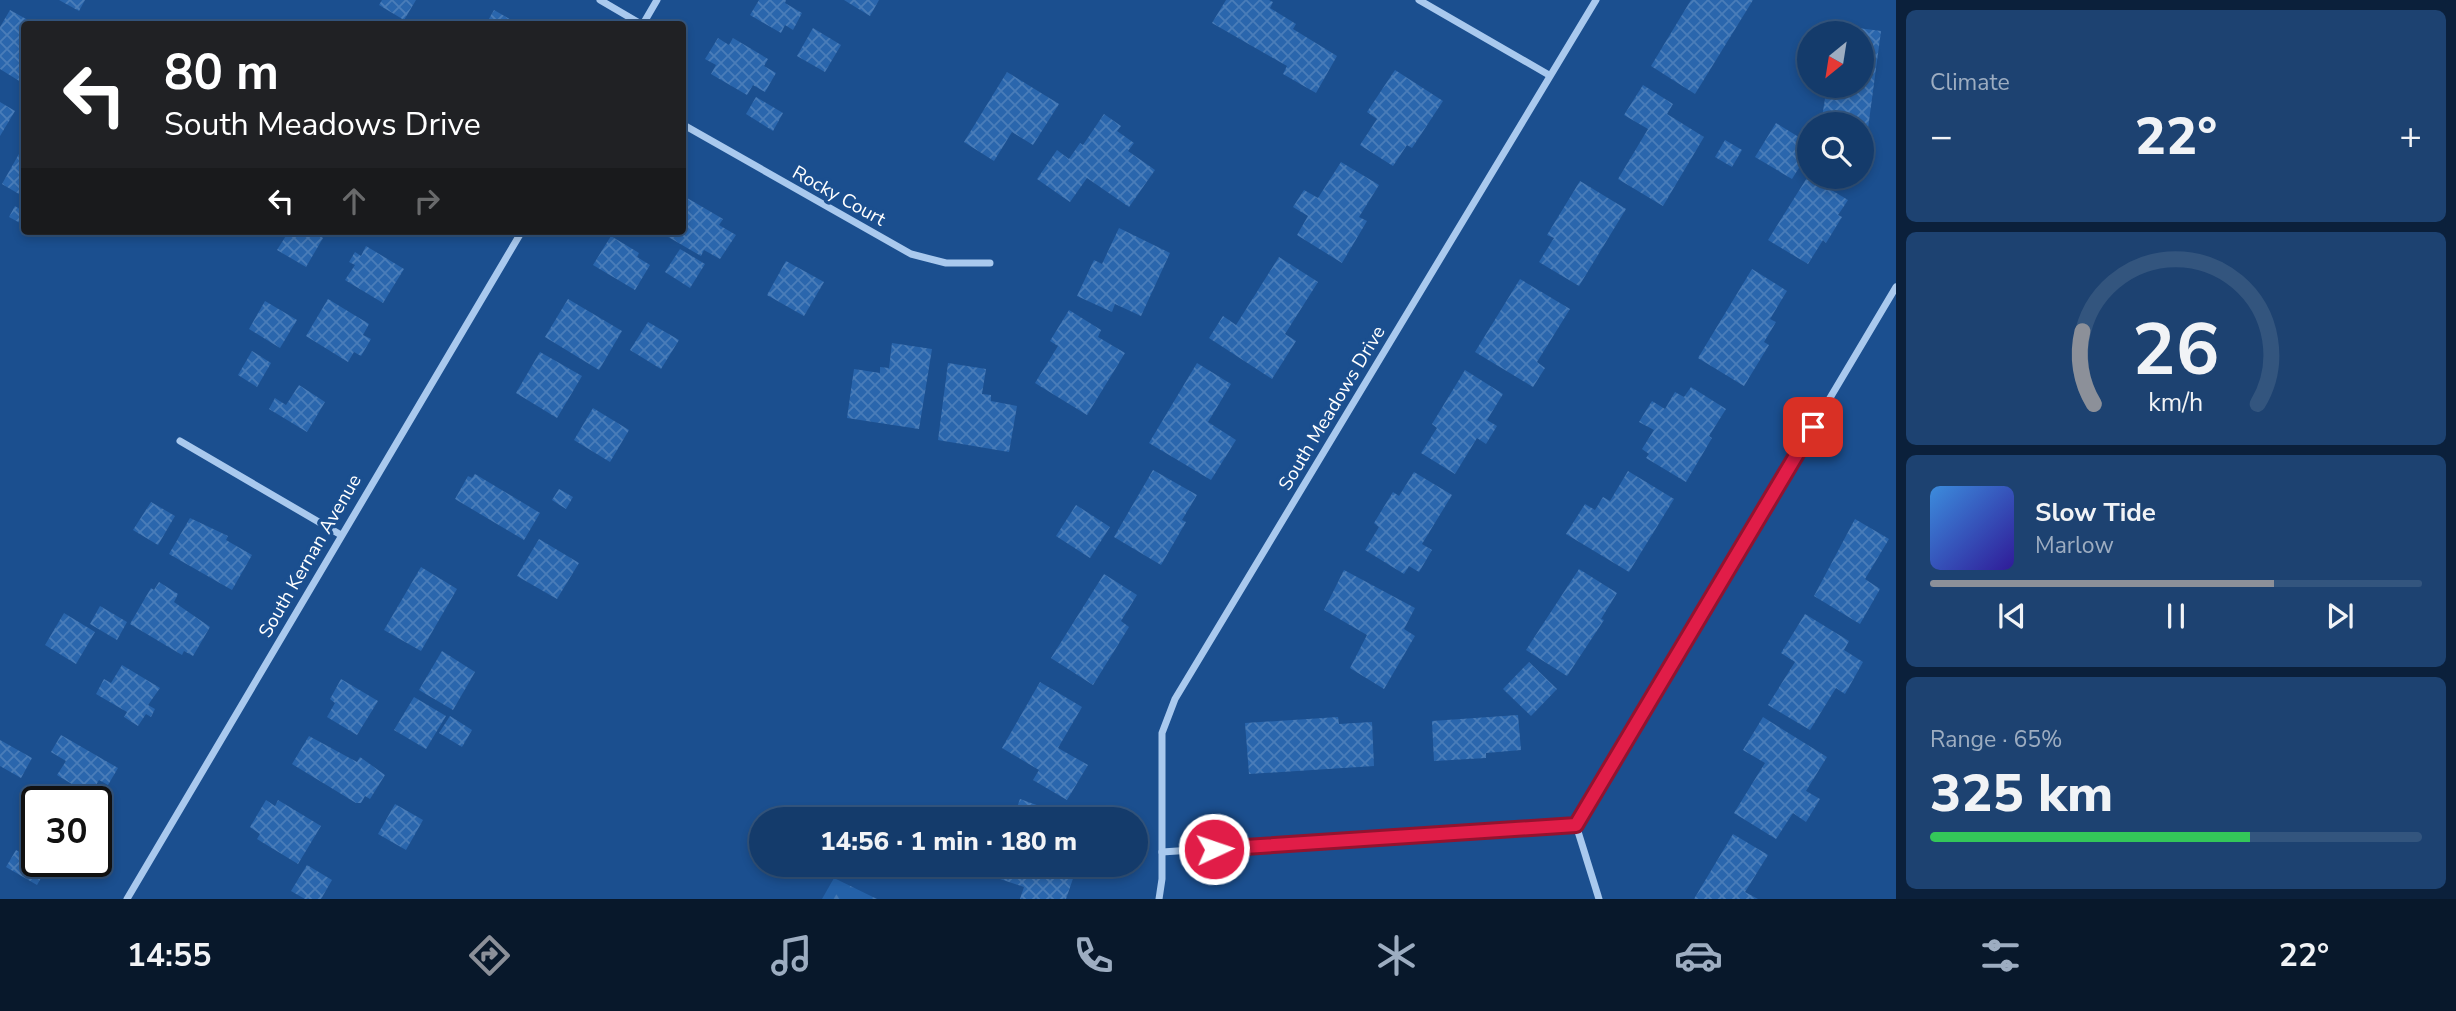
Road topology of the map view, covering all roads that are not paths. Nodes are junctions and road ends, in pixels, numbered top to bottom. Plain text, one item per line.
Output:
1 (600, 0) edge
2 (657, 0) edge
3 (1419, 0) edge
4 (1596, 0) edge
5 (637, 21) edge
6 (644, 21) edge
7 (1549, 75) junction
8 (686, 126) edge
9 (520, 235) edge
10 (990, 263) dead end
11 (1896, 287) edge
12 (180, 441) dead end
13 (341, 535) junction
14 (1576, 825) junction
15 (1162, 852) junction
16 (127, 899) edge
17 (1159, 899) edge
18 (1599, 899) edge

1 - 5 street
2 - 6 street
3 - 7 street
4 - 7 street, South Meadows Drive
7 - 15 street, South Meadows Drive
8 - 10 street, Rocky Court
9 - 13 street, South Kernan Avenue
11 - 14 street
12 - 13 street
13 - 16 street, South Kernan Avenue
14 - 15 street
14 - 18 street
15 - 17 street, South Meadows Drive

